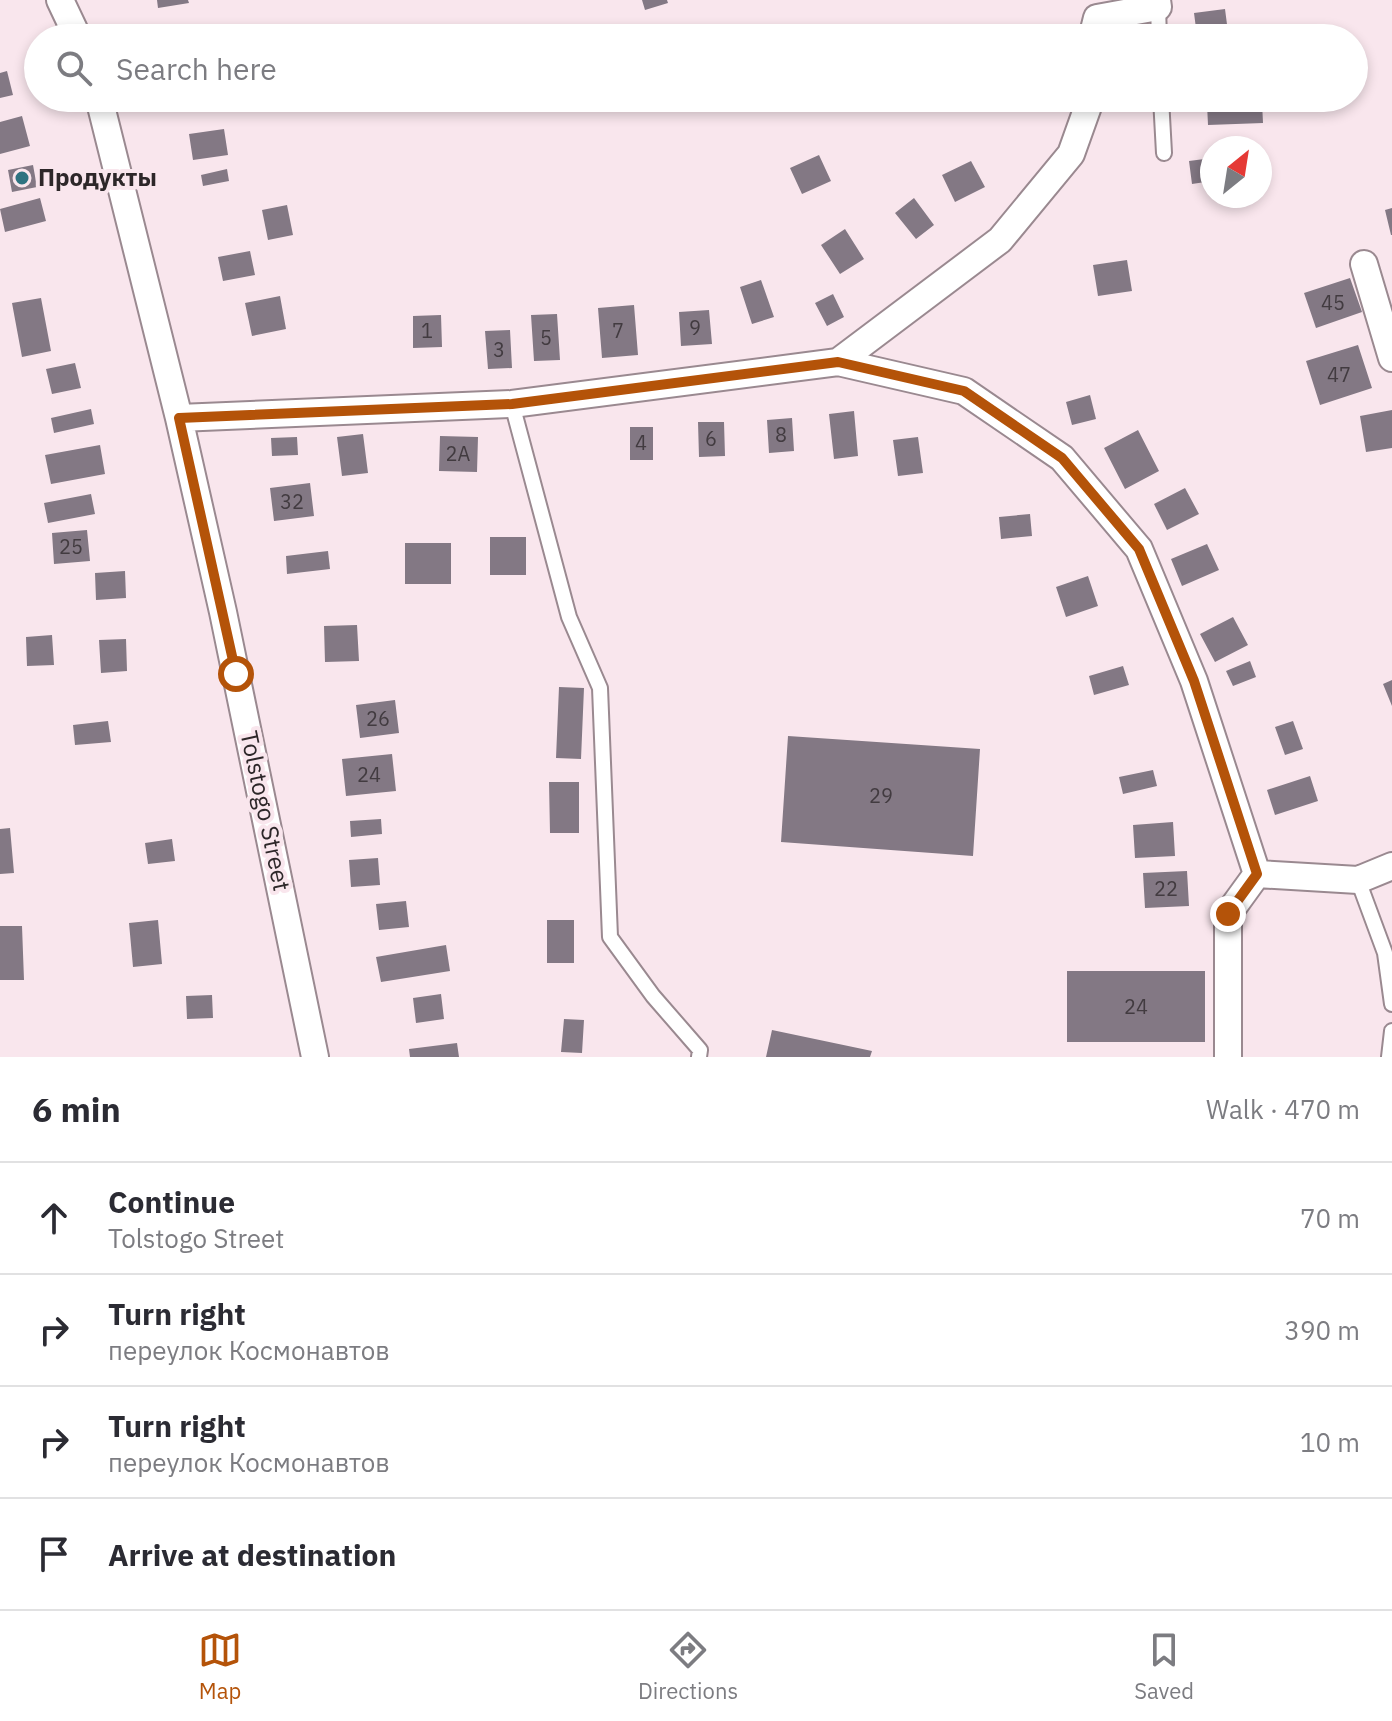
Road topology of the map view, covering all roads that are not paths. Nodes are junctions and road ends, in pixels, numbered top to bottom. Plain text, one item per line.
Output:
1 (60, 0) edge
2 (1157, 4) edge
3 (1093, 19) edge
4 (71, 24) edge
5 (1158, 24) edge
6 (102, 112) edge
7 (1086, 112) edge
8 (1162, 112) edge
9 (1164, 153) dead end
10 (1364, 264) dead end
11 (1392, 358) edge
12 (838, 362) junction
13 (512, 404) junction
14 (179, 418) junction
15 (1392, 866) edge
16 (1257, 874) junction
17 (1358, 880) junction
18 (1392, 1004) edge
19 (1392, 1031) edge
20 (315, 1057) edge
21 (699, 1057) edge
22 (1228, 1057) edge
23 (1389, 1057) edge

1 - 4 street
2 - 3 street
2 - 5 lane
6 - 14 street, Tolstogo Street
7 - 12 street
8 - 9 lane
10 - 11 street
12 - 13 street
12 - 16 street
13 - 14 street
13 - 21 lane
14 - 20 street, Tolstogo Street
15 - 17 street
16 - 17 street
16 - 22 street
17 - 18 lane
19 - 23 lane

